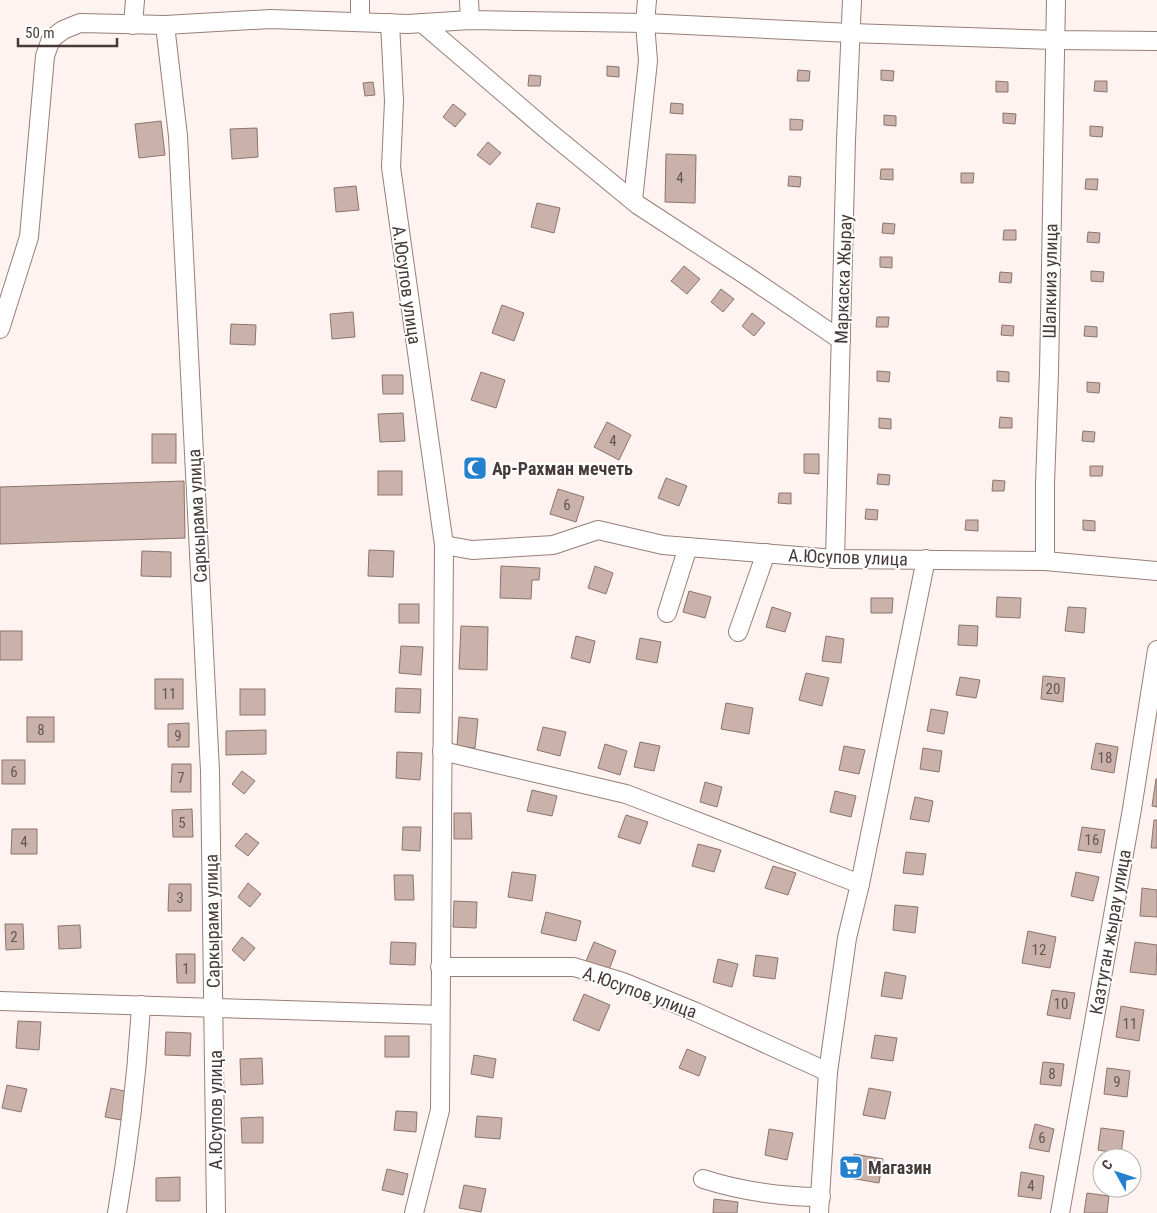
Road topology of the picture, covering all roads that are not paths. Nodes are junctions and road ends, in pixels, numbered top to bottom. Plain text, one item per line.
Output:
1 (135, 0) edge
2 (360, 0) edge
3 (469, 0) edge
4 (646, 0) edge
5 (852, 0) edge
6 (1056, 0) edge
7 (470, 20) junction
8 (360, 22) junction
9 (390, 23) junction
10 (422, 23) junction
11 (645, 23) junction
12 (133, 25) junction
13 (165, 26) junction
14 (851, 33) junction
15 (1054, 40) junction
16 (1157, 42) edge
17 (633, 200) junction
18 (0, 329) edge
19 (841, 340) junction
20 (444, 545) junction
21 (688, 547) junction
22 (766, 553) junction
23 (835, 559) junction
24 (926, 559) junction
25 (1045, 561) junction
26 (1157, 571) edge
27 (667, 613) dead end
28 (738, 632) dead end
29 (1157, 650) edge
30 (442, 751) junction
31 (860, 884) junction
32 (440, 967) junction
33 (0, 1001) edge
34 (141, 1005) junction
35 (214, 1008) junction
36 (439, 1015) junction
37 (828, 1072) junction
38 (703, 1179) dead end
39 (820, 1205) edge
40 (117, 1213) edge
41 (216, 1213) edge
42 (414, 1213) edge
43 (1060, 1213) edge

1 - 12 street
2 - 8 street
3 - 7 street
4 - 11 street
5 - 14 street, Маркаска Жырау
6 - 15 street, Шалкииз улица
7 - 10 street
7 - 11 street
8 - 9 street
8 - 13 street
9 - 10 street
9 - 20 street, А.Юсупов улица
10 - 17 street
11 - 14 street
11 - 17 street
12 - 13 street
12 - 18 street
13 - 35 street, Саркырама улица
14 - 15 street
14 - 19 street, Маркаска Жырау
15 - 16 street
15 - 25 street, Шалкииз улица
17 - 19 street
19 - 23 street, Маркаска Жырау
20 - 21 street, А.Юсупов улица
20 - 30 street, А.Юсупов улица
21 - 22 street, А.Юсупов улица
21 - 27 street
22 - 23 street, А.Юсупов улица
22 - 28 street
23 - 24 street, А.Юсупов улица
24 - 25 street
24 - 31 street, А.Юсупов улица
25 - 26 street
29 - 43 street, Казтуган жырау улица
30 - 31 street
30 - 32 street, А.Юсупов улица
31 - 37 street, А.Юсупов улица
32 - 36 street, А.Юсупов улица
32 - 37 street, А.Юсупов улица
33 - 34 street
34 - 35 street
34 - 40 street
35 - 36 street
35 - 41 street, А.Юсупов улица
36 - 42 street, А.Юсупов улица
37 - 39 street, А.Юсупов улица
38 - 39 street, А.Юсупов улица

